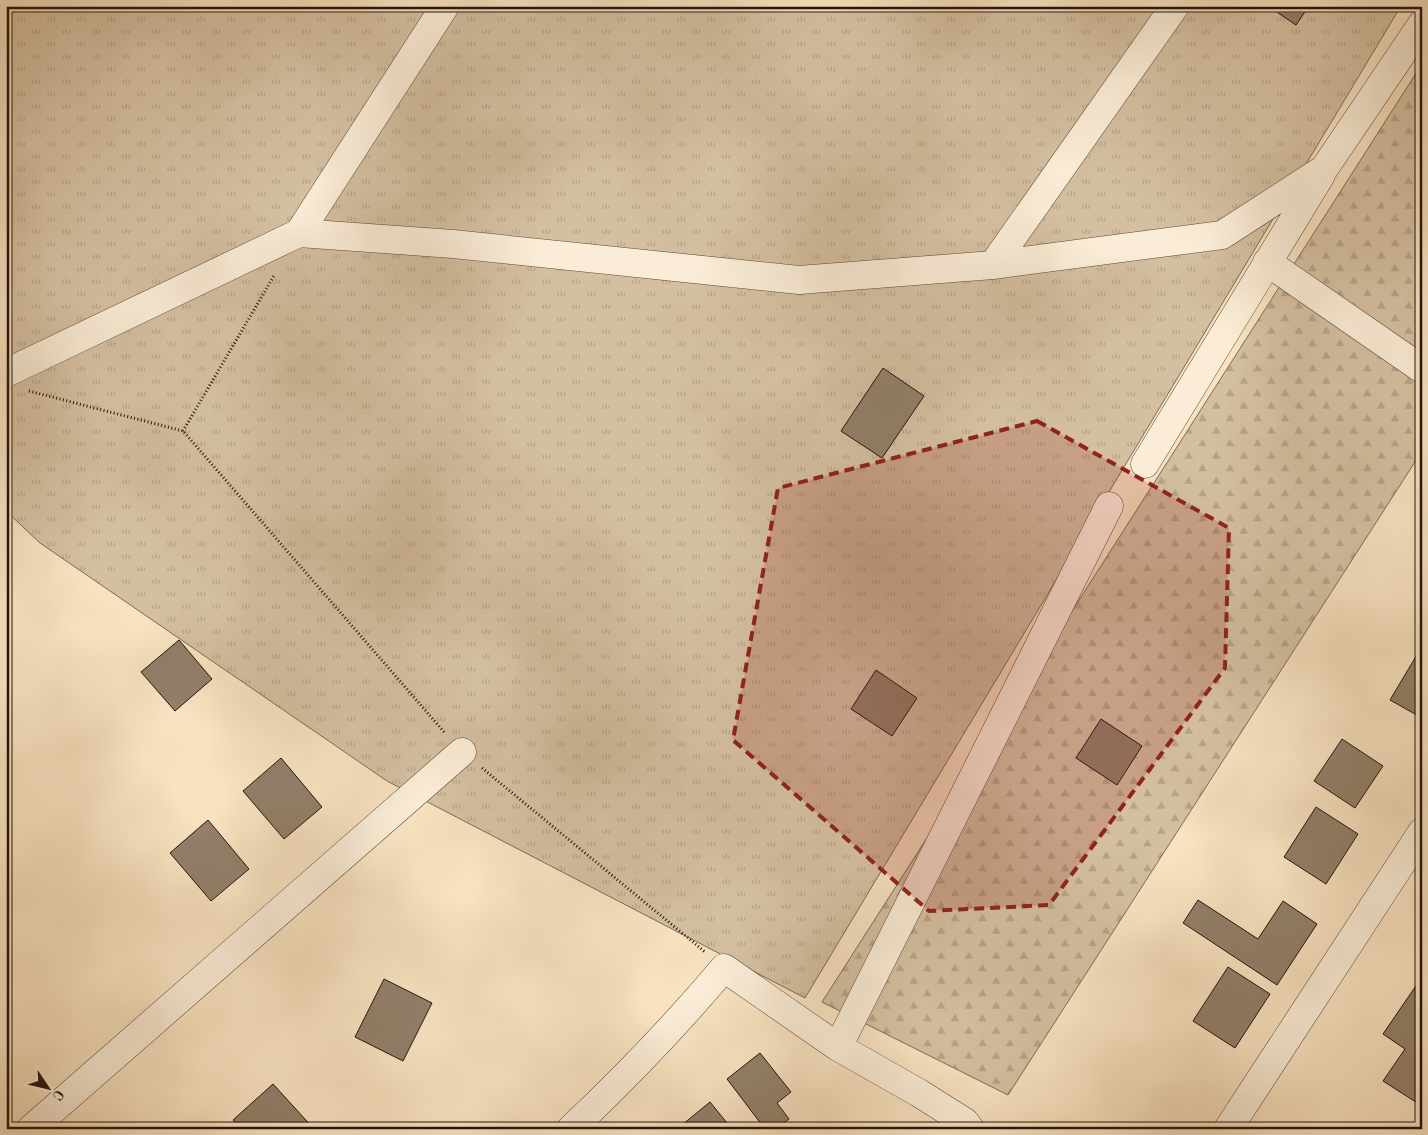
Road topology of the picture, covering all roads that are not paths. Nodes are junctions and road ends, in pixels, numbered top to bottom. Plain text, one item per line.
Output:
1 (445, 6) edge
2 (1175, 6) edge
3 (1422, 24) edge
4 (1324, 169) junction
5 (299, 233) junction
6 (1268, 262) junction
7 (993, 265) junction
8 (1422, 369) edge
9 (16, 382) edge
10 (1145, 464) dead end
11 (1109, 506) dead end
12 (462, 752) road end
13 (1422, 832) edge
14 (838, 1047) junction
15 (31, 1129) edge
16 (571, 1129) edge
17 (970, 1129) edge
18 (1228, 1129) edge

1 - 5 street
2 - 7 street
3 - 4 street
4 - 6 street
4 - 7 street
5 - 7 street
5 - 9 street
6 - 8 street
6 - 10 street
11 - 14 street
12 - 15 street
13 - 18 street
14 - 16 street
14 - 17 street

